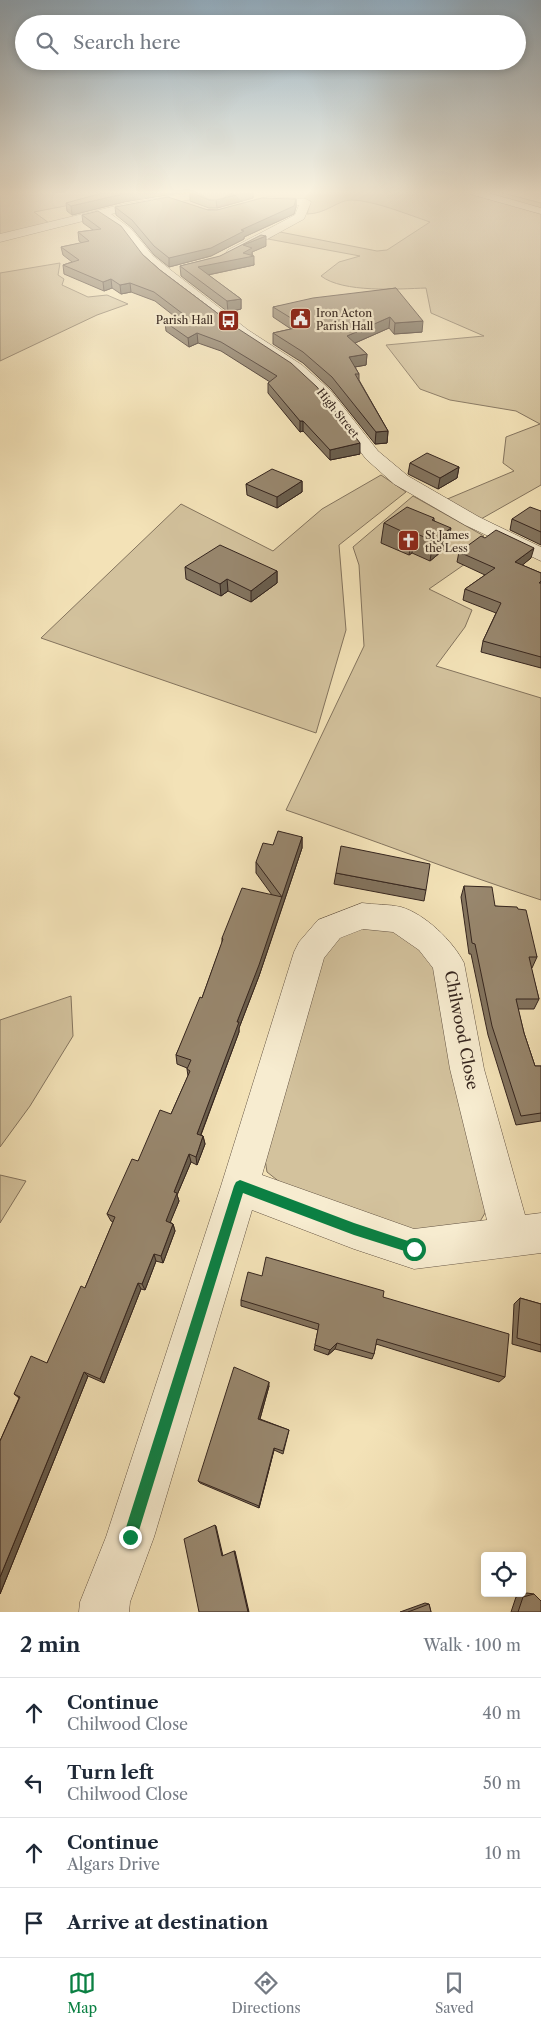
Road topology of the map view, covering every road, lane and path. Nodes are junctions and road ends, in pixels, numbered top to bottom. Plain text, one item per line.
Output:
1 (165, 267) edge
2 (541, 555) edge
3 (240, 1186) junction
4 (526, 1234) edge
5 (104, 1612) edge

1 - 2 street, High Street
3 - 4 street, Chilwood Close
3 - 4 street, Chilwood Close
3 - 5 street, Chilwood Close

